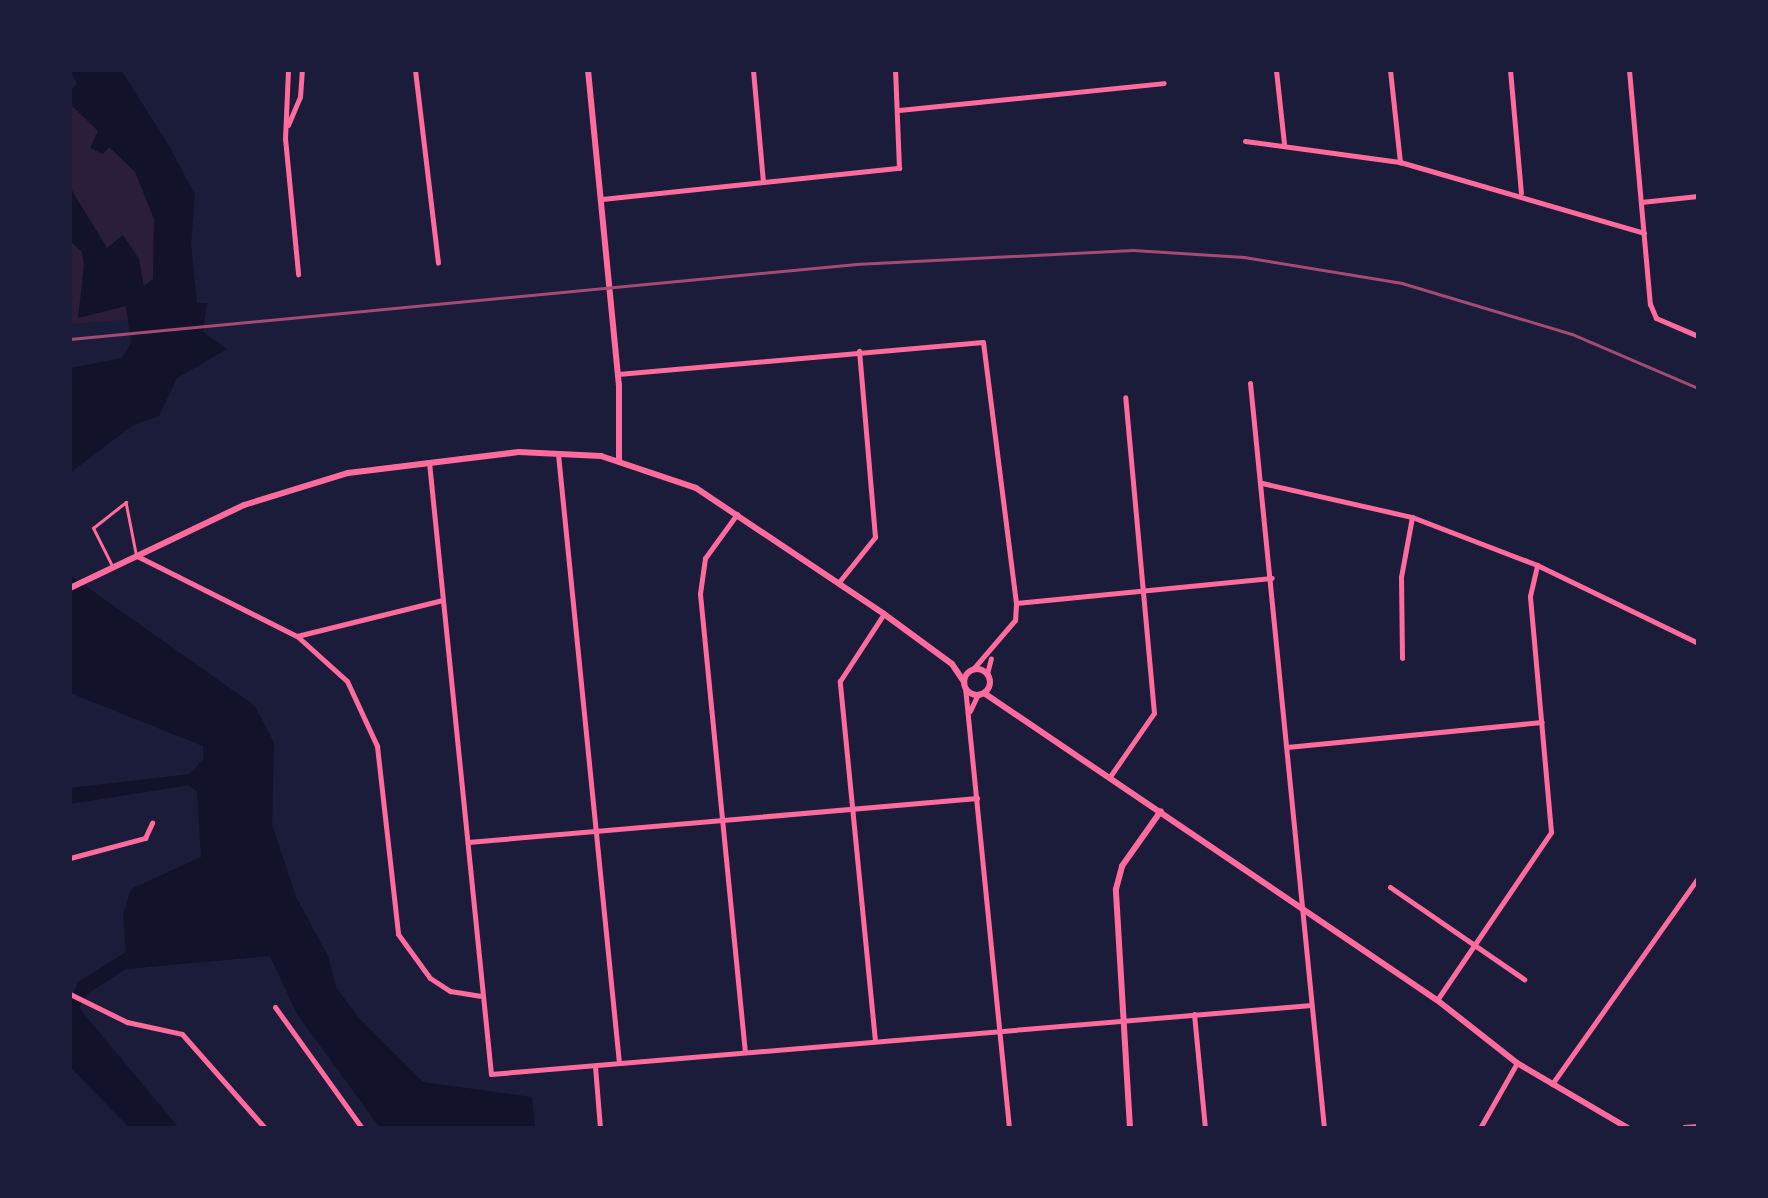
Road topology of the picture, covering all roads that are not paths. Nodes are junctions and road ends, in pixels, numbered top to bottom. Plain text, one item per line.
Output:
1 (288, 70) edge
2 (302, 70) edge
3 (415, 70) edge
4 (588, 70) edge
5 (753, 70) edge
6 (895, 70) edge
7 (1276, 70) edge
8 (1390, 70) edge
9 (1510, 70) edge
10 (1629, 70) edge
11 (1164, 83) dead end
12 (899, 110) junction
13 (286, 127) junction
14 (1245, 140) dead end
15 (1284, 144) junction
16 (1400, 162) junction
17 (763, 182) junction
18 (1521, 193) junction
19 (1698, 196) edge
20 (602, 199) junction
21 (1641, 202) junction
22 (1644, 233) junction
23 (438, 263) dead end
24 (298, 274) dead end
25 (1698, 336) edge
26 (859, 351) junction
27 (618, 374) junction
28 (1250, 384) dead end
29 (1125, 397) dead end
30 (558, 452) junction
31 (619, 460) junction
32 (430, 462) junction
33 (1261, 483) junction
34 (737, 514) junction
35 (1412, 518) junction
36 (136, 556) junction
37 (1537, 565) junction
38 (113, 567) junction
39 (1272, 578) junction
40 (839, 582) junction
41 (70, 588) edge
42 (1143, 589) junction
43 (442, 600) junction
44 (1016, 603) junction
45 (884, 614) junction
46 (297, 636) junction
47 (1698, 643) edge
48 (992, 656) junction
49 (1402, 658) dead end
50 (952, 664) junction
51 (972, 670) junction
52 (989, 678) junction
53 (965, 684) junction
54 (981, 694) junction
55 (1005, 701) junction
56 (969, 714) junction
57 (1542, 722) junction
58 (1287, 747) junction
59 (1110, 775) junction
60 (978, 798) junction
61 (851, 809) junction
62 (1161, 811) junction
63 (724, 820) junction
64 (152, 824) dead end
65 (595, 832) junction
66 (468, 842) junction
67 (70, 858) edge
68 (1698, 878) edge
69 (1390, 887) dead end
70 (1301, 908) junction
71 (1471, 945) junction
72 (1524, 979) dead end
73 (70, 994) edge
74 (480, 996) junction
75 (1436, 1000) junction
76 (1312, 1005) junction
77 (275, 1007) dead end
78 (1194, 1014) junction
79 (1124, 1020) junction
80 (999, 1031) junction
81 (875, 1041) junction
82 (745, 1052) junction
83 (1517, 1062) junction
84 (619, 1063) junction
85 (595, 1065) junction
86 (1552, 1084) junction
87 (1698, 1127) edge
88 (265, 1128) edge
89 (362, 1128) edge
90 (600, 1128) edge
91 (1009, 1128) edge
92 (1130, 1128) edge
93 (1205, 1128) edge
94 (1324, 1128) edge
95 (1480, 1128) edge
96 (1628, 1128) edge
97 (1686, 1128) edge

1 - 13 street
2 - 13 street
3 - 23 street
4 - 20 street
5 - 17 street
6 - 12 street
7 - 15 street
8 - 16 street
9 - 18 street
10 - 21 street
11 - 12 street
12 - 17 street
13 - 24 street
14 - 15 street
15 - 16 street
16 - 18 street
17 - 20 street
18 - 22 street
19 - 21 street
20 - 27 street
21 - 22 street
22 - 25 street
26 - 27 street
26 - 40 street
26 - 44 street
27 - 31 street
28 - 33 street
29 - 42 street
30 - 31 street
30 - 32 street
30 - 65 street
31 - 34 street
32 - 36 street
32 - 43 street
33 - 35 street
33 - 39 street
34 - 40 street
34 - 63 street
35 - 37 street
35 - 49 street
36 - 38 street
36 - 38 lane
36 - 46 street
37 - 47 street
37 - 57 street
38 - 41 street
39 - 42 street
39 - 58 street
40 - 45 street
42 - 44 street
42 - 59 street
43 - 46 street
43 - 66 street
44 - 48 street
45 - 50 street
45 - 61 street
46 - 74 street
48 - 51 street
48 - 52 street
50 - 51 street
50 - 53 street
51 - 52 street
51 - 53 street
52 - 54 street
52 - 55 street
53 - 54 street
53 - 56 street
54 - 55 street
54 - 56 street
55 - 59 street
56 - 60 street
57 - 58 street
57 - 71 street
58 - 70 street
59 - 62 street
60 - 61 street
60 - 80 street
61 - 63 street
61 - 81 street
62 - 70 street
62 - 79 street
63 - 65 street
63 - 82 street
64 - 67 street
65 - 66 street
65 - 84 street
66 - 74 street
68 - 86 street
69 - 71 street
70 - 75 street
70 - 76 street
71 - 72 street
71 - 75 street
73 - 88 street
74 - 85 street
75 - 83 street
76 - 78 street
76 - 94 street
77 - 89 street
78 - 79 street
78 - 93 street
79 - 80 street
79 - 92 street
80 - 81 street
80 - 91 street
81 - 82 street
82 - 84 street
83 - 86 street
83 - 95 street
84 - 85 street
85 - 90 street
86 - 96 street
87 - 97 street

